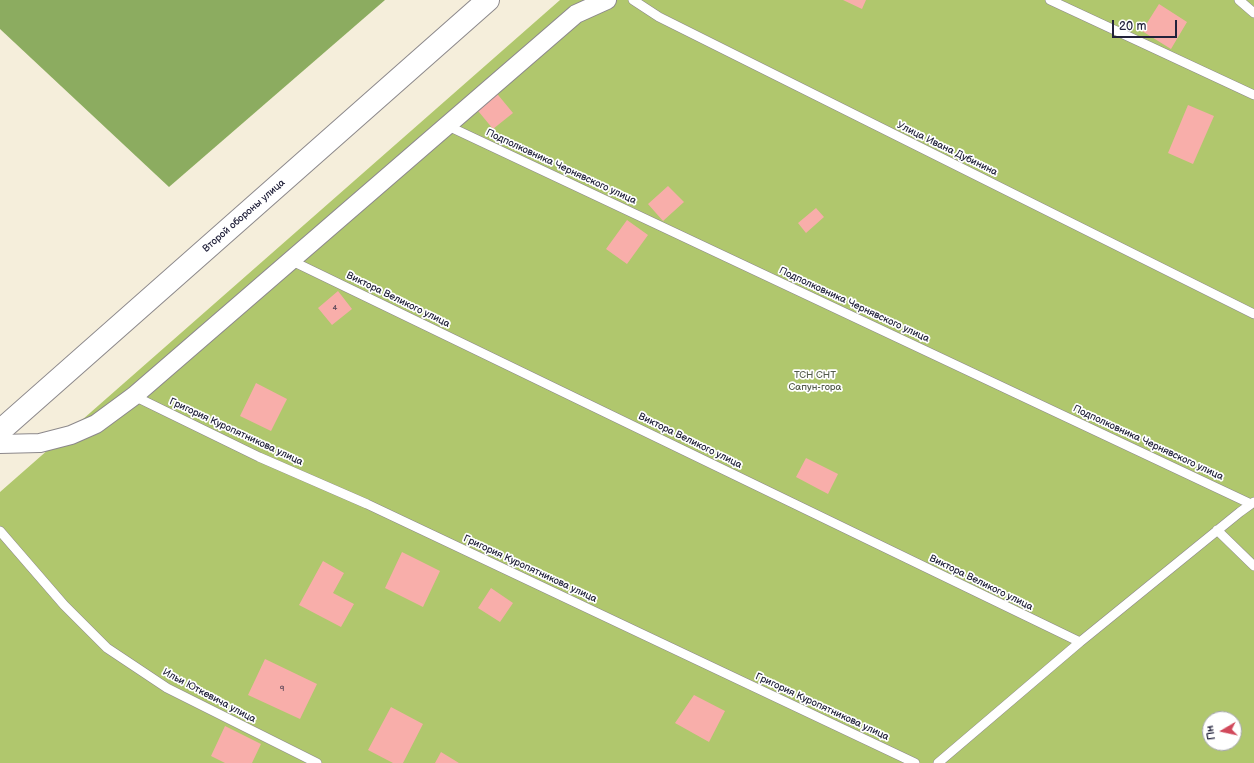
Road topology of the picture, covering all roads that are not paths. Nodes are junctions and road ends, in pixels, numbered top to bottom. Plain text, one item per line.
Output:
1 (488, 0) edge
2 (607, 0) edge
3 (633, 0) edge
4 (1050, 0) edge
5 (1239, 0) edge
6 (1254, 13) edge
7 (1254, 95) edge
8 (448, 126) junction
9 (290, 260) junction
10 (1254, 314) edge
11 (134, 396) junction
12 (0, 431) edge
13 (0, 444) edge
14 (1253, 503) edge
15 (1217, 530) junction
16 (0, 531) edge
17 (1254, 566) edge
18 (1080, 642) junction
19 (317, 763) edge
20 (915, 763) edge
21 (938, 763) edge

1 - 12 main road, Второй обороны улица
2 - 8 street
3 - 10 lane, Улица Ивана Дубинина
4 - 7 lane
5 - 6 lane
8 - 9 street
8 - 14 lane, Подполковника Чернявского улица
9 - 11 street
9 - 18 lane, Виктора Великого улица
11 - 13 street
11 - 20 lane, Григория Куропятникова улица
14 - 15 lane
15 - 17 lane
15 - 18 lane
16 - 19 lane, Ильи Юткевича улица
18 - 21 lane

